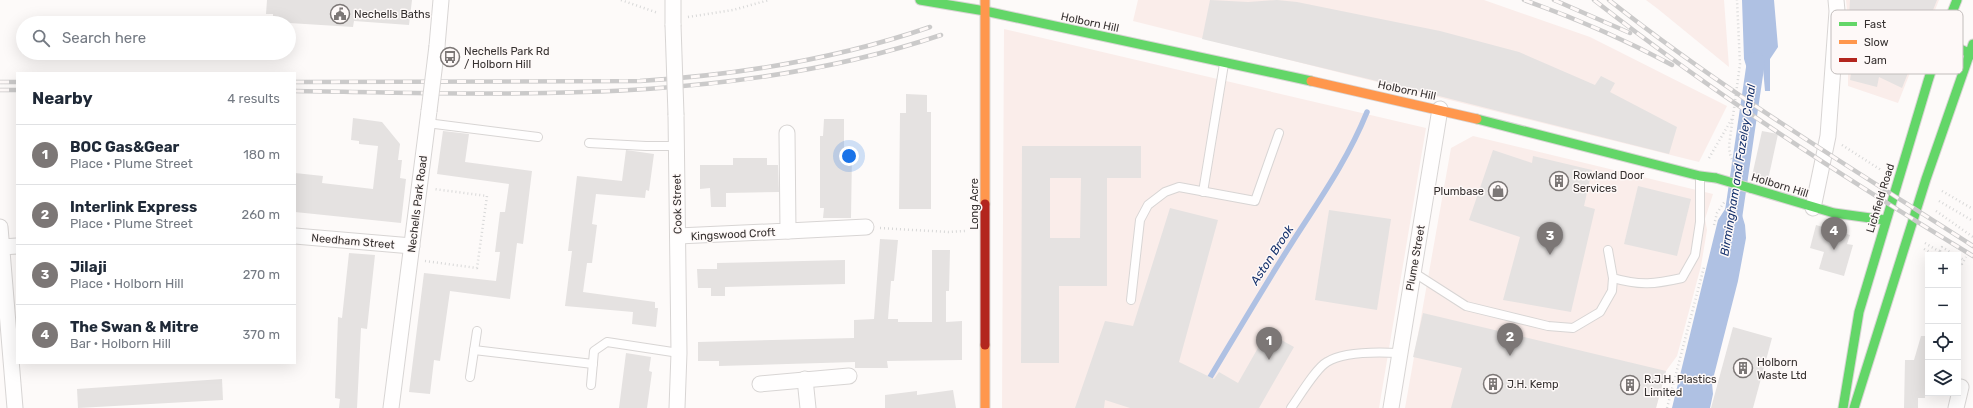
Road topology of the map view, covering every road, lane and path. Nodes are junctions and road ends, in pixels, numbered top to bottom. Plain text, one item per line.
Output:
1 (441, 0) edge
2 (621, 0) edge
3 (673, 0) edge
4 (770, 0) edge
5 (920, 0) edge
6 (985, 0) edge
7 (1836, 0) edge
8 (1957, 0) edge
9 (1835, 10) edge
10 (1953, 10) edge
11 (985, 11) junction
12 (673, 22) junction
13 (1973, 44) edge
14 (1971, 54) edge
15 (1224, 63) junction
16 (1963, 73) edge
17 (1832, 74) edge
18 (1930, 74) edge
19 (1963, 74) edge
20 (1440, 109) junction
21 (1735, 115) dead end
22 (428, 117) junction
23 (787, 133) dead end
24 (1279, 133) dead end
25 (1828, 136) junction
26 (538, 137) dead end
27 (589, 143) dead end
28 (676, 146) junction
29 (1700, 176) junction
30 (1898, 179) junction
31 (1924, 181) junction
32 (419, 187) junction
33 (1203, 192) junction
34 (1933, 198) dead end
35 (1813, 208) junction
36 (1930, 208) dead end
37 (1973, 209) edge
38 (1885, 220) junction
39 (1973, 221) edge
40 (0, 227) edge
41 (866, 227) joint
42 (986, 230) junction
43 (788, 231) junction
44 (296, 236) edge
45 (678, 236) junction
46 (1973, 237) edge
47 (16, 246) edge
48 (2, 247) junction
49 (1932, 247) dead end
50 (1608, 250) dead end
51 (411, 252) junction
52 (1940, 252) edge
53 (1941, 252) edge
54 (1949, 252) edge
55 (1966, 257) dead end
56 (1961, 258) edge
57 (1964, 260) junction
58 (1961, 264) edge
59 (1413, 272) junction
60 (1613, 278) junction
61 (1132, 300) dead end
62 (4, 320) edge
63 (477, 331) dead end
64 (474, 350) junction
65 (679, 353) junction
66 (1399, 353) junction
67 (593, 364) junction
68 (849, 376) dead end
69 (470, 377) dead end
70 (806, 380) junction
71 (760, 384) dead end
72 (591, 385) dead end
73 (1958, 396) edge
74 (15, 408) edge
75 (391, 408) edge
76 (677, 408) edge
77 (808, 408) edge
78 (985, 408) edge
79 (1291, 408) edge
80 (1391, 408) edge
81 (1842, 408) edge
82 (1854, 408) edge
83 (1956, 408) edge

1 - 22 street, Nechells Park Road, bridge
2 - 12 path
3 - 12 street, Cook Street
4 - 12 path
5 - 11 street, Holborn Hill
6 - 11 street, Long Acre
7 - 9 street
8 - 10 street, Lichfield Road
11 - 15 street, Holborn Hill
11 - 42 street, Long Acre
12 - 28 street, Cook Street, bridge
13 - 14 street
14 - 16 street
15 - 20 street, Holborn Hill
15 - 33 lane
17 - 25 street
18 - 30 street, Lichfield Road
19 - 31 street
20 - 29 street, Holborn Hill
20 - 59 street, Plume Street
21 - 29 path
22 - 26 lane
22 - 32 street, Nechells Park Road
23 - 43 street, Kingswood Croft
24 - 33 lane
25 - 30 path
25 - 35 street
27 - 28 lane
28 - 45 street, Cook Street
29 - 35 street, Holborn Hill, bridge
29 - 60 lane
30 - 38 street, Lichfield Road
31 - 37 path
31 - 82 street
32 - 51 street, Nechells Park Road
32 - 51 path
33 - 61 lane
34 - 39 path
35 - 38 street, Holborn Hill
36 - 46 path
38 - 81 street, Lichfield Road
40 - 48 street
41 - 42 path
41 - 43 street, Kingswood Croft
42 - 78 street, Long Acre
43 - 45 street, Kingswood Croft
44 - 51 street, Needham Street
45 - 65 street, Cook Street
47 - 48 street
48 - 62 street
49 - 53 path
50 - 60 lane
51 - 75 street, Nechells Park Road
52 - 54 path, bridge
55 - 57 path
56 - 57 path
57 - 58 path
59 - 60 lane
59 - 66 street, Plume Street
62 - 74 street
63 - 64 lane
64 - 67 lane
64 - 69 lane
65 - 67 lane
65 - 76 street, Cook Street
66 - 79 lane
66 - 80 street, Plume Street
67 - 72 lane
68 - 70 street
70 - 71 street
70 - 77 street
73 - 83 street

